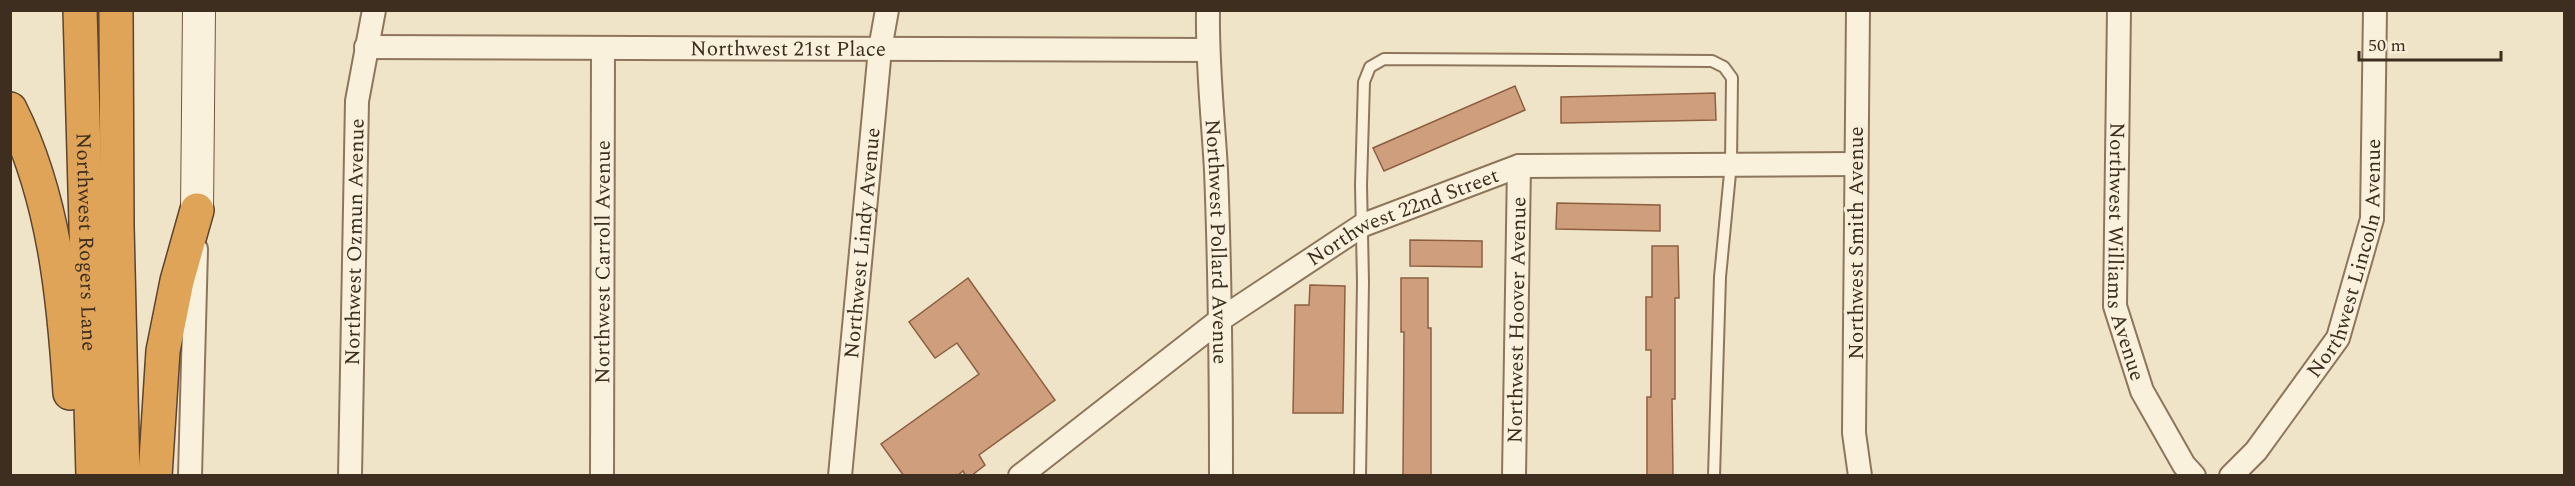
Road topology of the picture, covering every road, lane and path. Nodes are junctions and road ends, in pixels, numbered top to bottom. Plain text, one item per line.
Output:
1 (80, 10) edge
2 (116, 10) edge
3 (199, 10) edge
4 (374, 10) edge
5 (887, 10) edge
6 (1208, 10) edge
7 (1858, 10) edge
8 (2119, 10) edge
9 (2375, 10) edge
10 (366, 47) junction
11 (603, 48) junction
12 (880, 49) junction
13 (1208, 50) junction
14 (10, 109) edge
15 (1731, 163) junction
16 (1856, 164) junction
17 (1519, 166) junction
18 (197, 210) junction
19 (1363, 225) junction
20 (1221, 319) junction
21 (74, 476) edge
22 (93, 476) edge
23 (123, 476) edge
24 (155, 476) edge
25 (190, 476) edge
26 (350, 476) edge
27 (602, 476) edge
28 (840, 476) edge
29 (1020, 476) edge
30 (1221, 476) edge
31 (1360, 476) edge
32 (1514, 476) edge
33 (1714, 476) edge
34 (1860, 476) edge
35 (2194, 476) edge
36 (2231, 476) edge

1 - 22 highway, Northwest Rogers Lane
2 - 23 highway, Northwest Rogers Lane
3 - 18 street
4 - 10 street, Northwest Ozmun Avenue
5 - 12 street, Northwest Lindy Avenue
6 - 13 street, Northwest Pollard Avenue
7 - 16 street, Northwest Smith Avenue
8 - 35 street, Northwest Williams Avenue
9 - 36 street, Northwest Lincoln Avenue
10 - 11 street, Northwest 21st Place
10 - 26 street, Northwest Ozmun Avenue
11 - 12 street, Northwest 21st Place
11 - 27 street, Northwest Carroll Avenue
12 - 13 street, Northwest 21st Place
12 - 28 street, Northwest Lindy Avenue
13 - 20 street, Northwest Pollard Avenue
14 - 21 highway
15 - 16 street, Northwest 22nd Street
15 - 17 street, Northwest 22nd Street
15 - 19 lane
15 - 33 lane
16 - 34 street, Northwest Smith Avenue
17 - 19 street, Northwest 22nd Street
17 - 32 street, Northwest Hoover Avenue
18 - 24 highway
18 - 25 street
19 - 20 street, Northwest 22nd Street
19 - 31 lane
20 - 29 street, Northwest 22nd Street
20 - 30 street, Northwest Pollard Avenue

